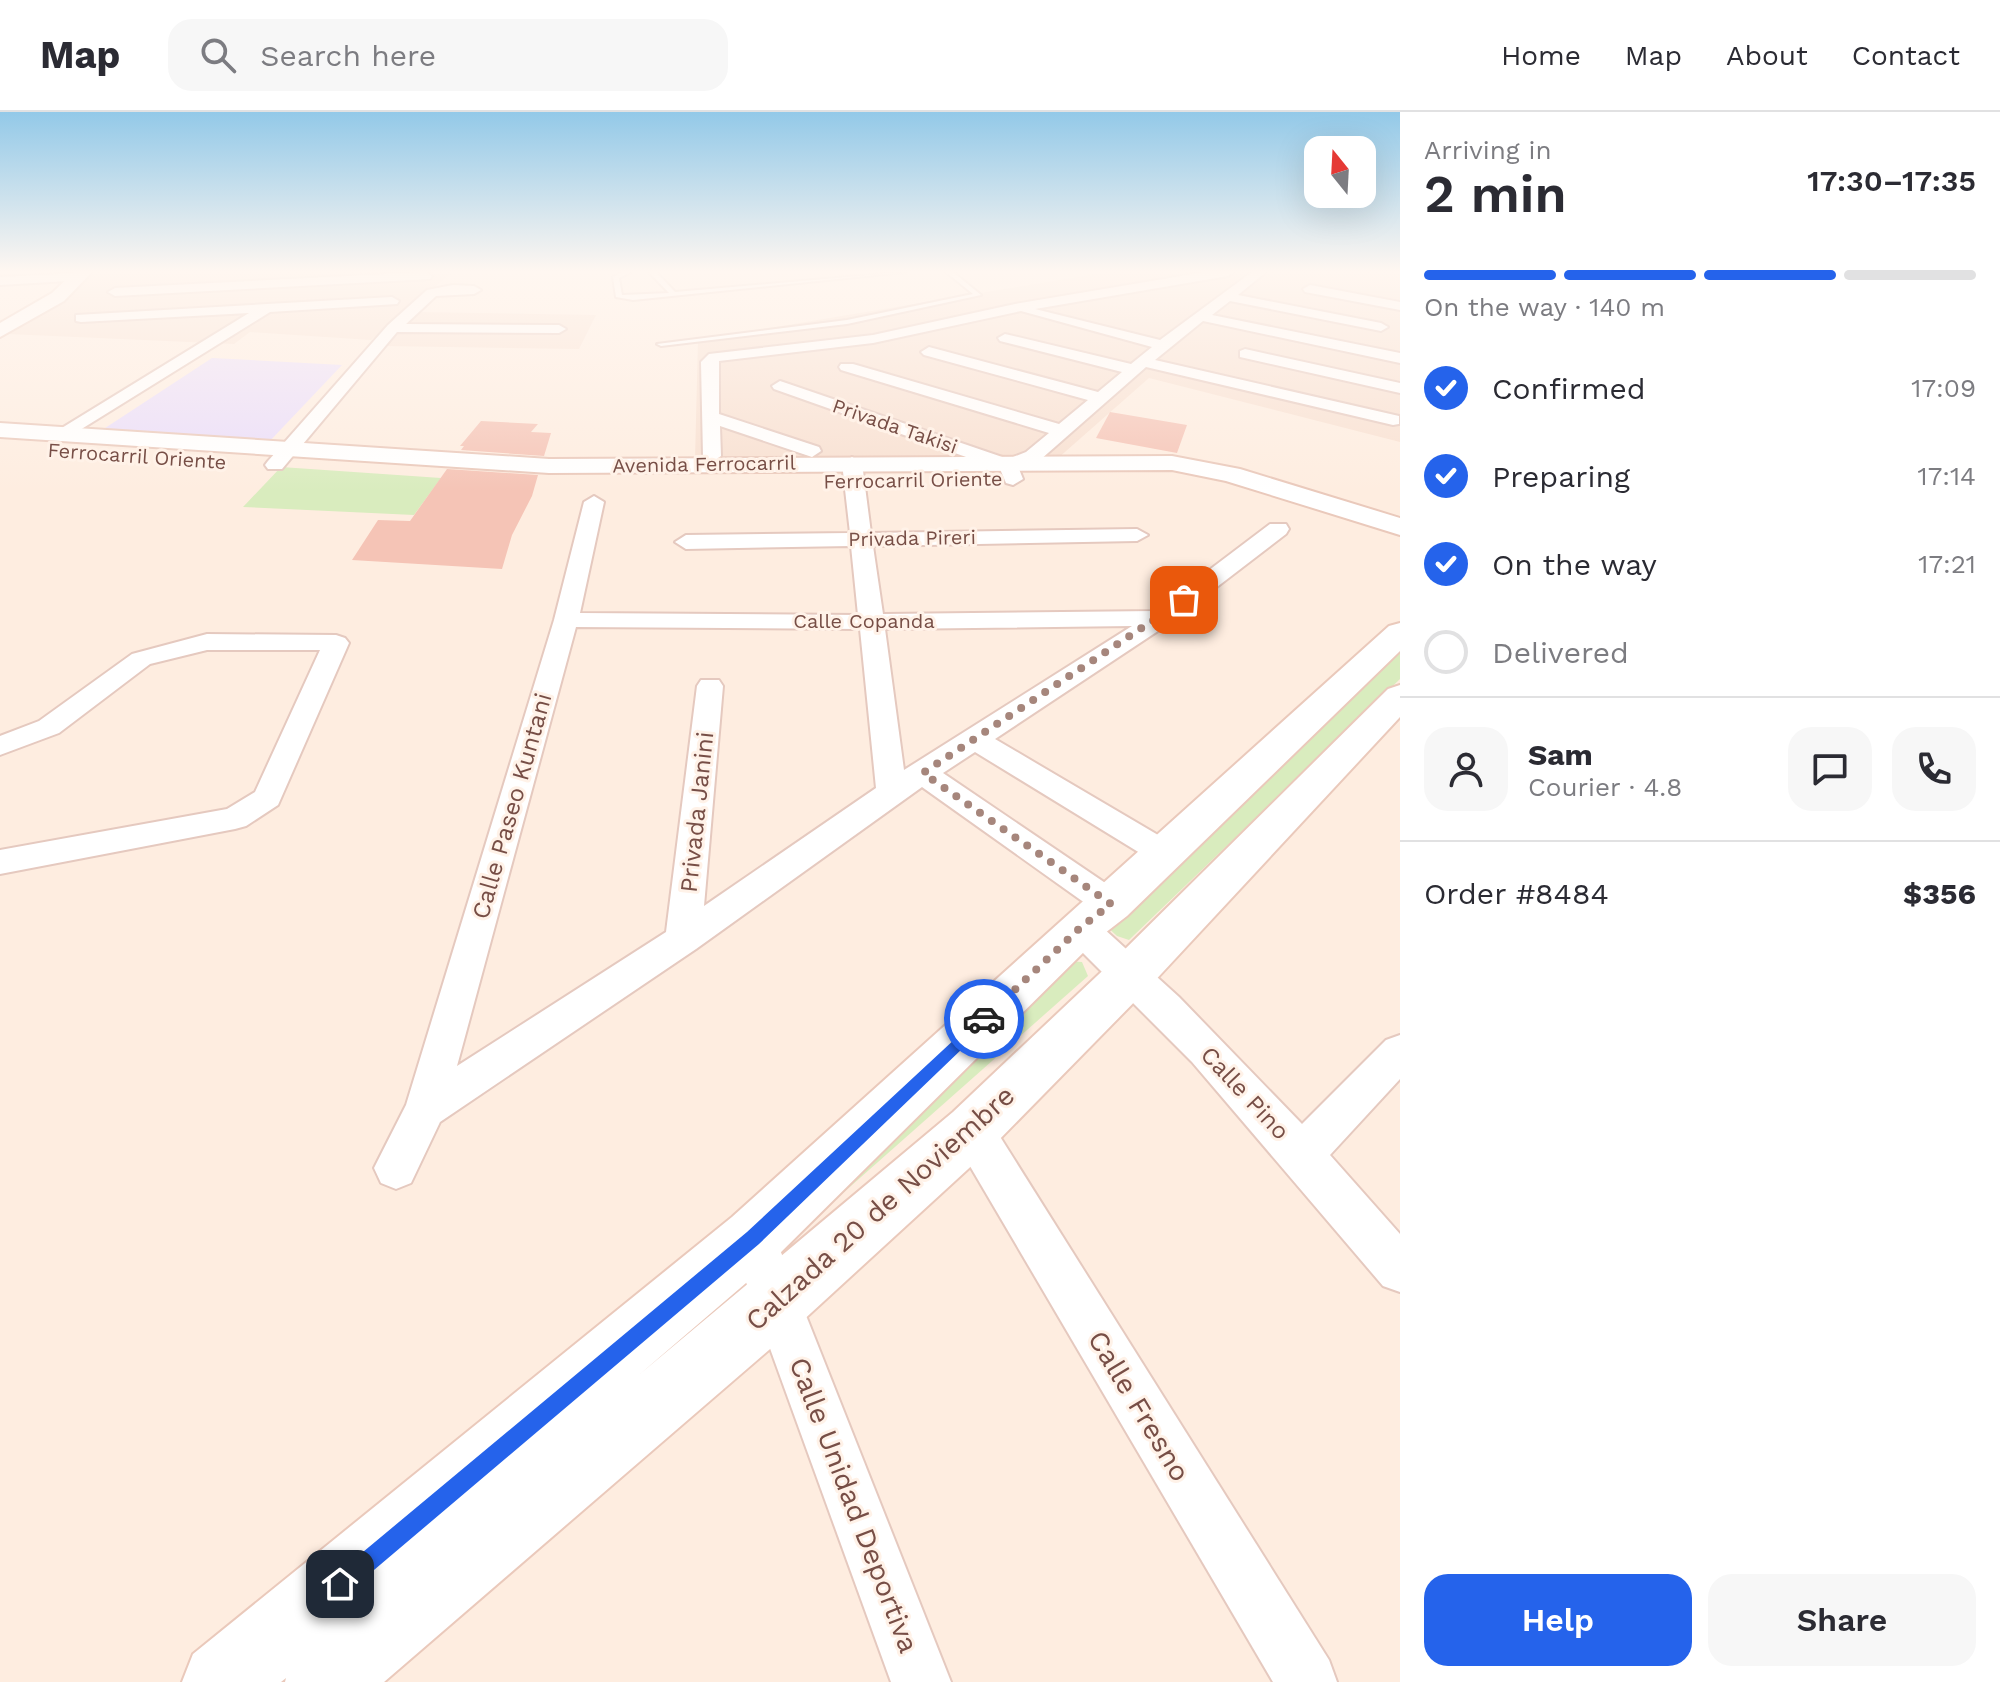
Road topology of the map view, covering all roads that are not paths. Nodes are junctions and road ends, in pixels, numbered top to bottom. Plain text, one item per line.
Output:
1 (214, 345) edge
2 (216, 345) edge
3 (378, 345) edge
4 (818, 345) edge
5 (1040, 345) edge
6 (1163, 345) edge
7 (1339, 345) edge
8 (929, 352) dead end
9 (202, 353) junction
10 (1245, 354) dead end
11 (1400, 358) edge
12 (1139, 366) junction
13 (847, 367) dead end
14 (780, 386) dead end
15 (1400, 388) edge
16 (1100, 398) junction
17 (119, 399) junction
18 (139, 401) junction
19 (710, 417) junction
20 (1392, 422) edge
21 (0, 430) edge
22 (1063, 431) junction
23 (61, 434) junction
24 (89, 436) junction
25 (0, 447) edge
26 (812, 451) dead end
27 (712, 456) dead end
28 (282, 457) junction
29 (853, 472) junction
30 (1011, 472) junction
31 (602, 483) junction
32 (1292, 512) junction
33 (1400, 527) edge
34 (1137, 535) dead end
35 (862, 539) junction
36 (686, 542) dead end
37 (1400, 543) edge
38 (1161, 618) junction
39 (566, 620) junction
40 (873, 622) junction
41 (1400, 633) edge
42 (710, 686) dead end
43 (1400, 696) edge
44 (976, 740) junction
45 (0, 746) edge
46 (923, 773) junction
47 (892, 792) junction
48 (1164, 853) junction
49 (0, 862) edge
50 (1096, 916) junction
51 (683, 939) junction
52 (1132, 973) junction
53 (1400, 1052) edge
54 (425, 1109) junction
55 (972, 1130) junction
56 (1302, 1154) junction
57 (396, 1168) dead end
58 (753, 1238) junction
59 (1400, 1269) edge
60 (777, 1302) junction
61 (221, 1682) edge
62 (324, 1682) edge
63 (921, 1682) edge
64 (1307, 1682) edge

1 - 9 street
2 - 9 street
3 - 28 street
4 - 19 street
5 - 12 street
6 - 12 street
7 - 11 street
8 - 16 street
9 - 17 street
9 - 18 street
10 - 15 street
12 - 16 street
12 - 20 street
13 - 22 street
14 - 30 street, Privada Takisi
16 - 22 street
17 - 18 street
17 - 23 street
18 - 24 street
19 - 26 street
19 - 27 street
21 - 23 main road
22 - 30 street
23 - 24 main road
24 - 28 main road
25 - 28 main road, Ferrocarril Oriente
28 - 31 main road, Ferrocarril Oriente
29 - 30 main road, Ferrocarril Oriente
29 - 31 main road, Ferrocarril Oriente
29 - 35 street
30 - 32 main road, Ferrocarril Oriente
31 - 39 street, Calle Paseo Kuntani
32 - 33 main road
32 - 37 main road, Ferrocarril Oriente
32 - 38 street
34 - 35 street, Privada Pireri
35 - 36 street, Privada Pireri
35 - 40 street
38 - 40 street, Calle Copanda
38 - 44 street
39 - 40 street, Calle Copanda
39 - 54 street, Calle Paseo Kuntani
40 - 47 street
41 - 48 main road
42 - 51 street, Privada Janini
43 - 52 main road, Calzada 20 de Noviembre
44 - 46 street
44 - 48 street
45 - 49 street
46 - 47 street
46 - 50 street
47 - 51 street
48 - 50 main road
50 - 52 street, Calle Pino
50 - 58 main road
51 - 54 street
52 - 55 main road, Calzada 20 de Noviembre
52 - 56 street, Calle Pino
53 - 56 street
54 - 57 street, Calle Paseo Kuntani
55 - 60 main road, Calzada 20 de Noviembre
55 - 64 street, Calle Fresno
56 - 59 street, Calle Pino
58 - 60 street, Calle Unidad Deportiva
58 - 61 main road
60 - 62 main road, Calzada 20 de Noviembre
60 - 63 street, Calle Unidad Deportiva

